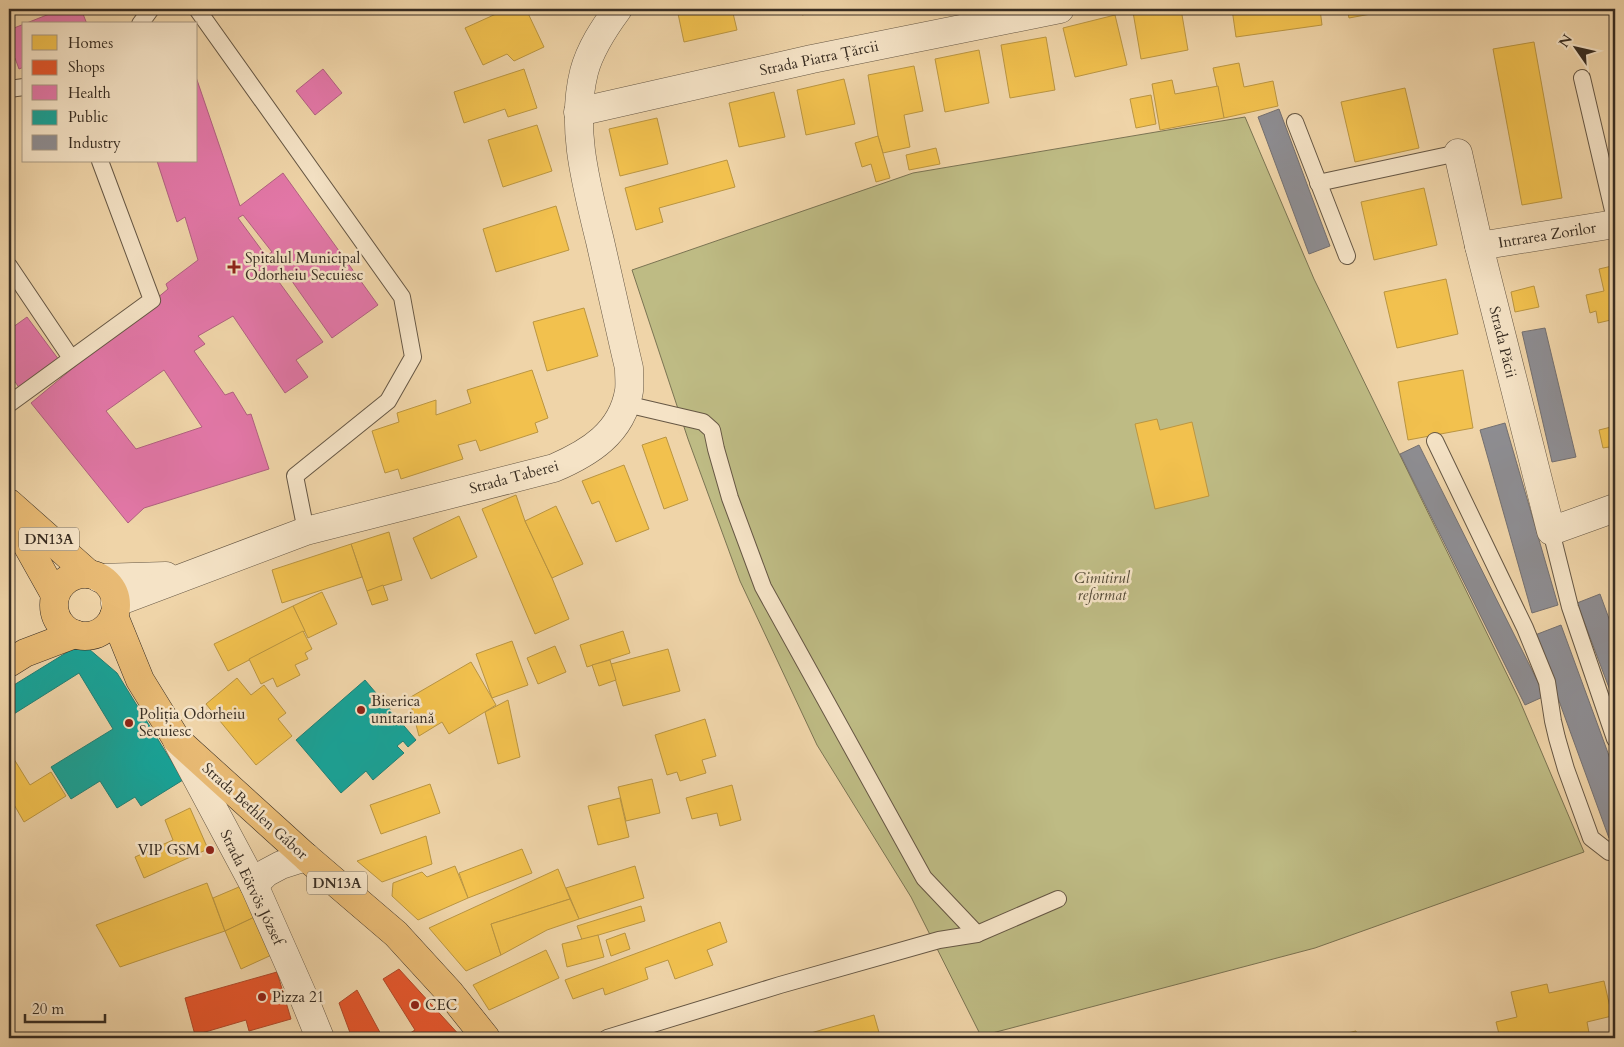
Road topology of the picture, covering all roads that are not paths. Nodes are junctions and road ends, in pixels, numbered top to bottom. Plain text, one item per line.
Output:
1 (151, 9) edge
2 (197, 9) edge
3 (618, 9) edge
4 (1060, 9) edge
5 (141, 22) edge
6 (1582, 78) dead end
7 (22, 87) edge
8 (9, 89) edge
9 (578, 112) junction
10 (1295, 122) dead end
11 (1458, 153) joint
12 (100, 162) edge
13 (1318, 183) junction
14 (1615, 219) edge
15 (1615, 224) edge
16 (1479, 246) junction
17 (1347, 256) dead end
18 (9, 266) edge
19 (71, 358) junction
20 (9, 404) edge
21 (626, 404) junction
22 (1435, 441) dead end
23 (9, 503) edge
24 (1615, 508) edge
25 (9, 513) edge
26 (306, 531) junction
27 (1551, 531) junction
28 (94, 576) junction
29 (187, 576) junction
30 (55, 598) junction
31 (115, 609) junction
32 (81, 635) junction
33 (17, 658) edge
34 (140, 680) junction
35 (1615, 739) edge
36 (177, 740) junction
37 (1615, 850) edge
38 (306, 857) junction
39 (254, 885) junction
40 (1058, 899) dead end
41 (976, 934) junction
42 (320, 1038) edge
43 (486, 1038) edge
44 (607, 1038) edge

1 - 5 lane
2 - 26 lane
3 - 9 street, Strada Taberei
4 - 9 street, Strada Piatra Țărcii
6 - 14 lane
7 - 8 lane
9 - 21 street, Strada Taberei
10 - 13 lane
11 - 13 lane
11 - 16 street, Strada Păcii
12 - 19 lane
13 - 17 lane
15 - 16 street, Intrarea Zorilor
16 - 27 street, Strada Păcii
18 - 19 lane
19 - 20 lane
21 - 26 street, Strada Taberei
21 - 41 lane
22 - 37 lane
23 - 28 main road, DN13A
24 - 27 street
25 - 30 main road, DN13A
26 - 29 street, Strada Taberei
27 - 35 lane
28 - 29 street
28 - 30 main road
28 - 31 main road, DN13A
29 - 31 street, Strada Taberei
30 - 32 main road, DN13A
30 - 33 main road
31 - 32 main road
31 - 34 main road, DN13A
32 - 33 main road
32 - 34 main road, DN13A
34 - 36 main road, Strada Bethlen Gábor / DN13A
36 - 38 main road, Strada Bethlen Gábor / DN13A
36 - 39 street, Strada Eötvös József
38 - 39 street
38 - 43 main road, Strada Bethlen Gábor / DN13A
39 - 42 street, Strada Eötvös József
40 - 41 lane
41 - 44 lane

